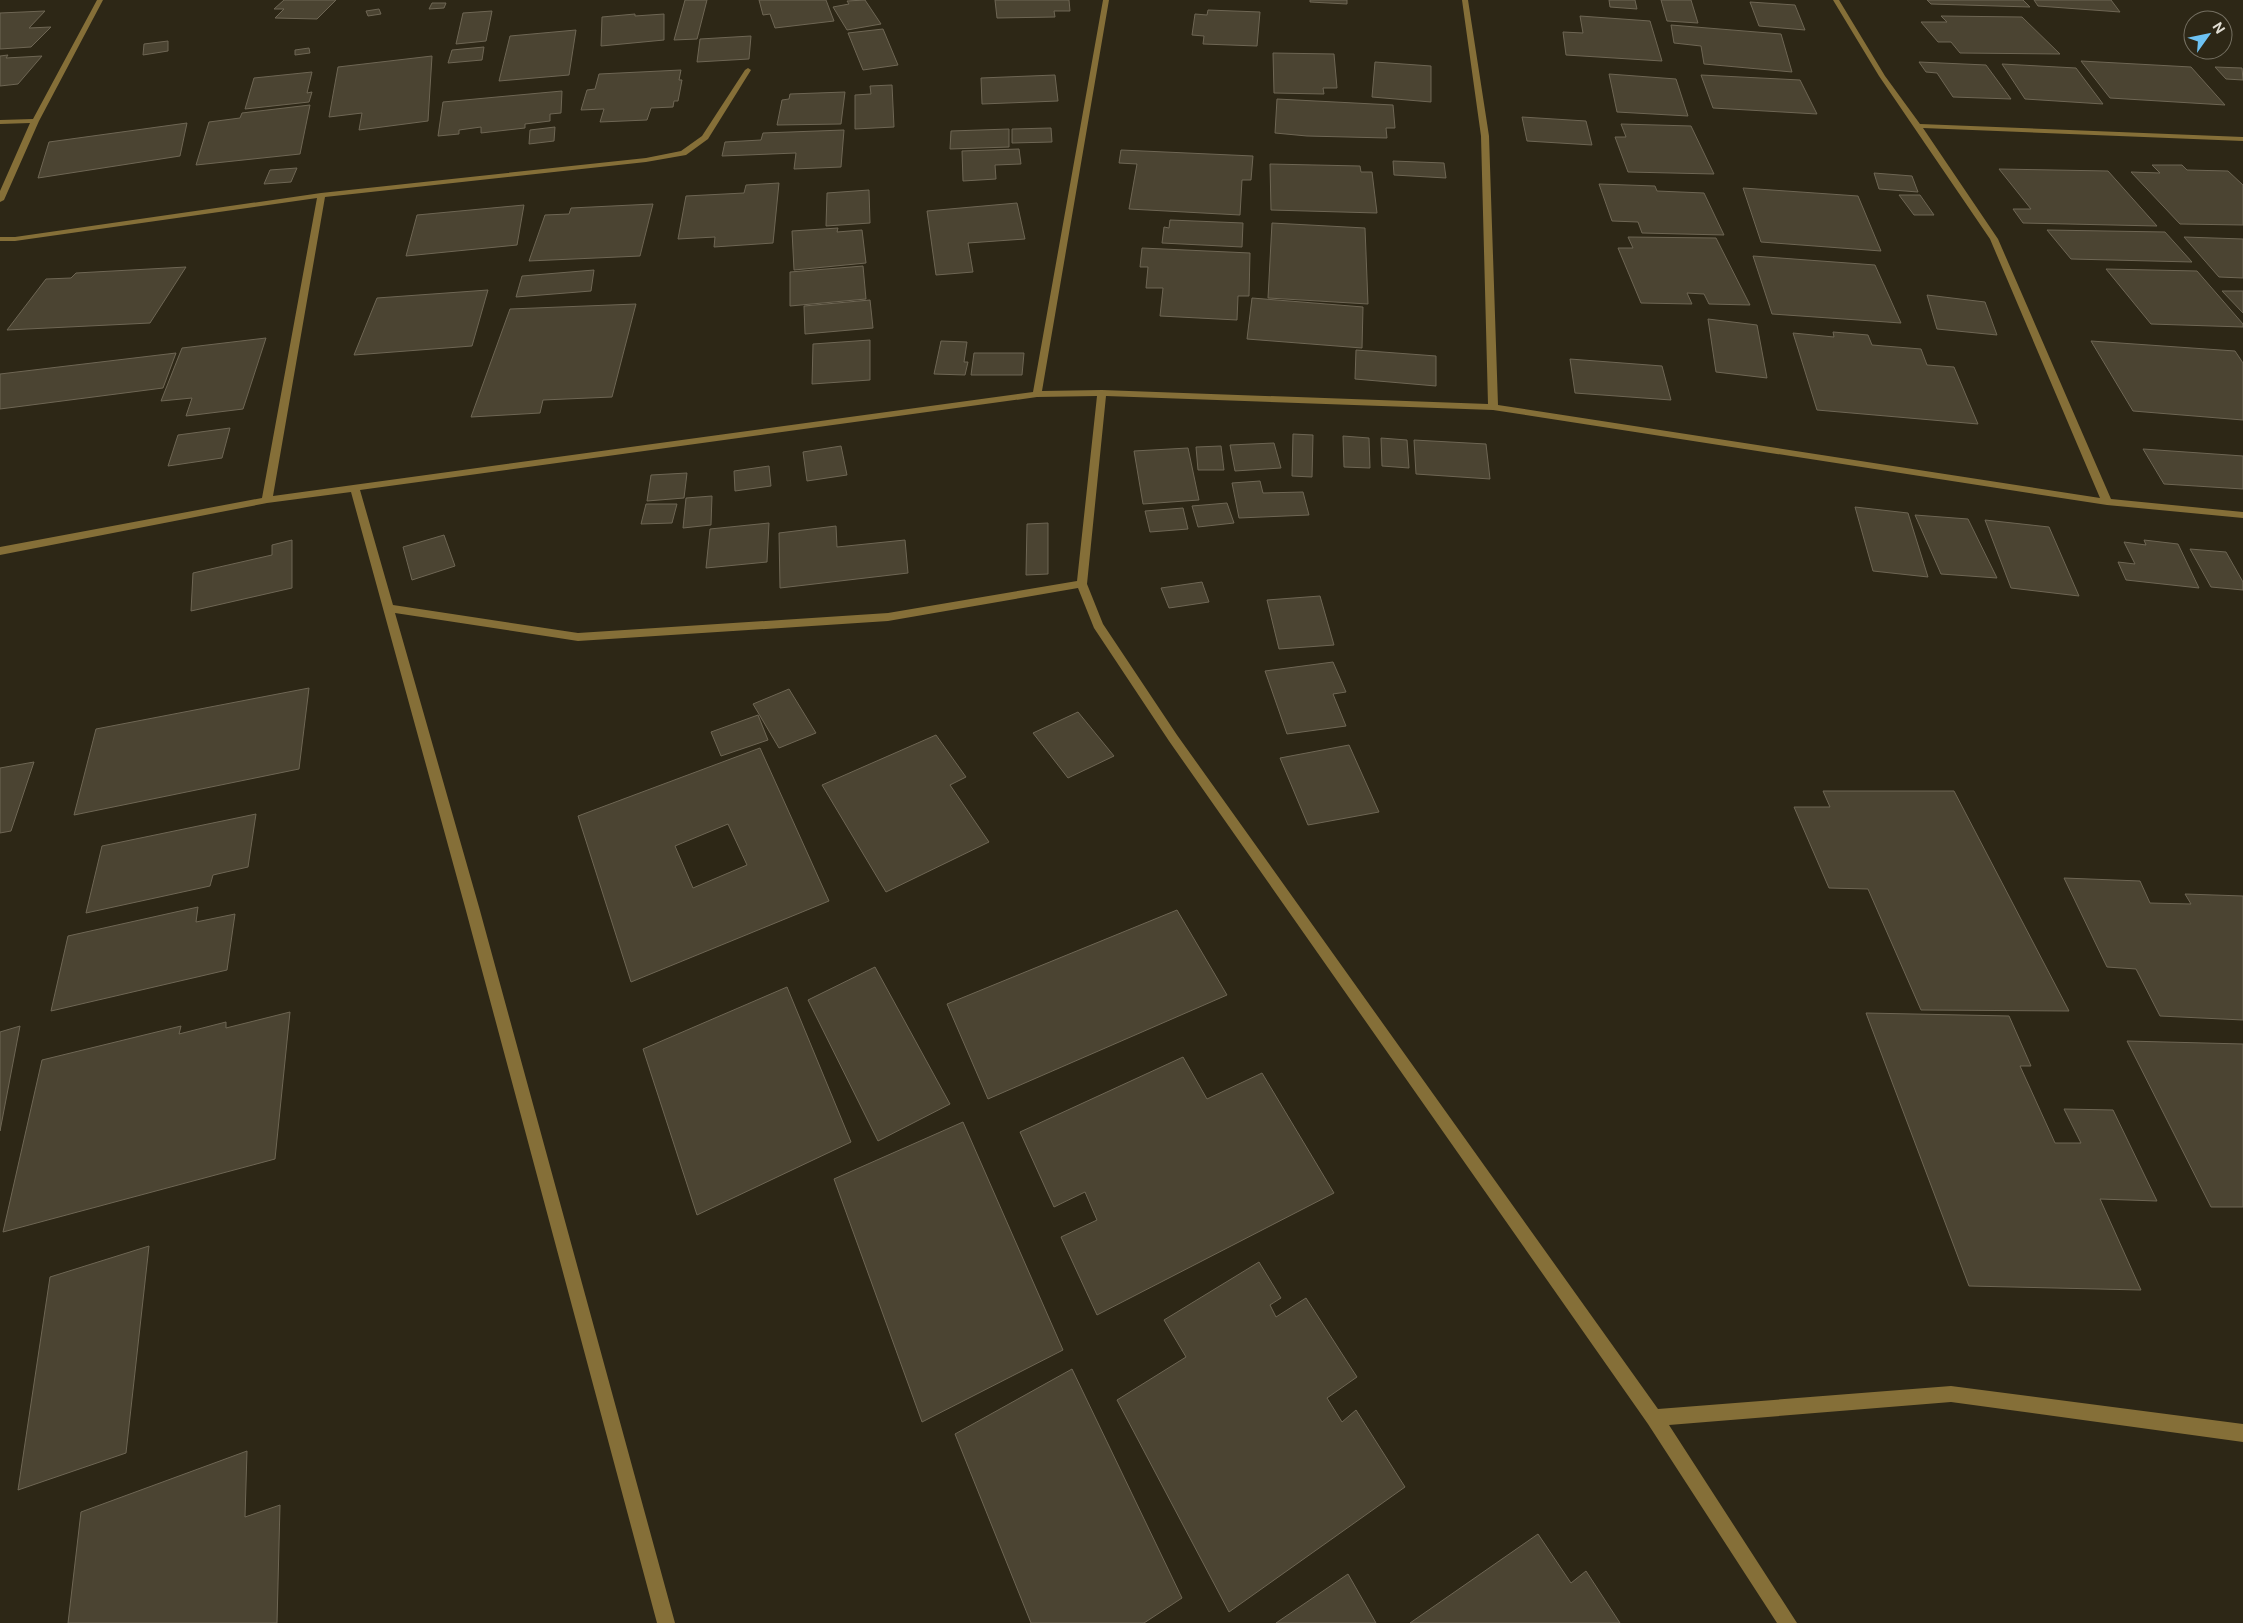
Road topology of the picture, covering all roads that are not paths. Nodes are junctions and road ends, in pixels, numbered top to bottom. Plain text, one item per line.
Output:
1 (100, 0) edge
2 (1106, 0) edge
3 (1466, 0) edge
4 (1836, 0) edge
5 (748, 70) dead end
6 (35, 121) junction
7 (0, 122) edge
8 (1918, 126) junction
9 (2243, 138) edge
10 (321, 195) junction
11 (0, 200) edge
12 (0, 238) edge
13 (1102, 393) junction
14 (1037, 394) junction
15 (1493, 407) junction
16 (355, 489) junction
17 (267, 500) junction
18 (2107, 502) junction
19 (2243, 514) edge
20 (0, 551) edge
21 (1082, 584) junction
22 (388, 608) junction
23 (1654, 1418) junction
24 (2243, 1433) edge
25 (666, 1623) edge
26 (1788, 1623) edge

1 - 6 street
2 - 14 street
3 - 15 street
4 - 8 street
5 - 10 street
6 - 7 street
6 - 11 street
8 - 9 street
8 - 18 street
10 - 12 street
10 - 17 street
13 - 14 street
13 - 15 street
13 - 21 street
14 - 16 street
15 - 18 street
16 - 17 street
16 - 22 street
17 - 20 street
18 - 19 street
21 - 22 street
21 - 23 street
22 - 25 street
23 - 24 street
23 - 26 street

